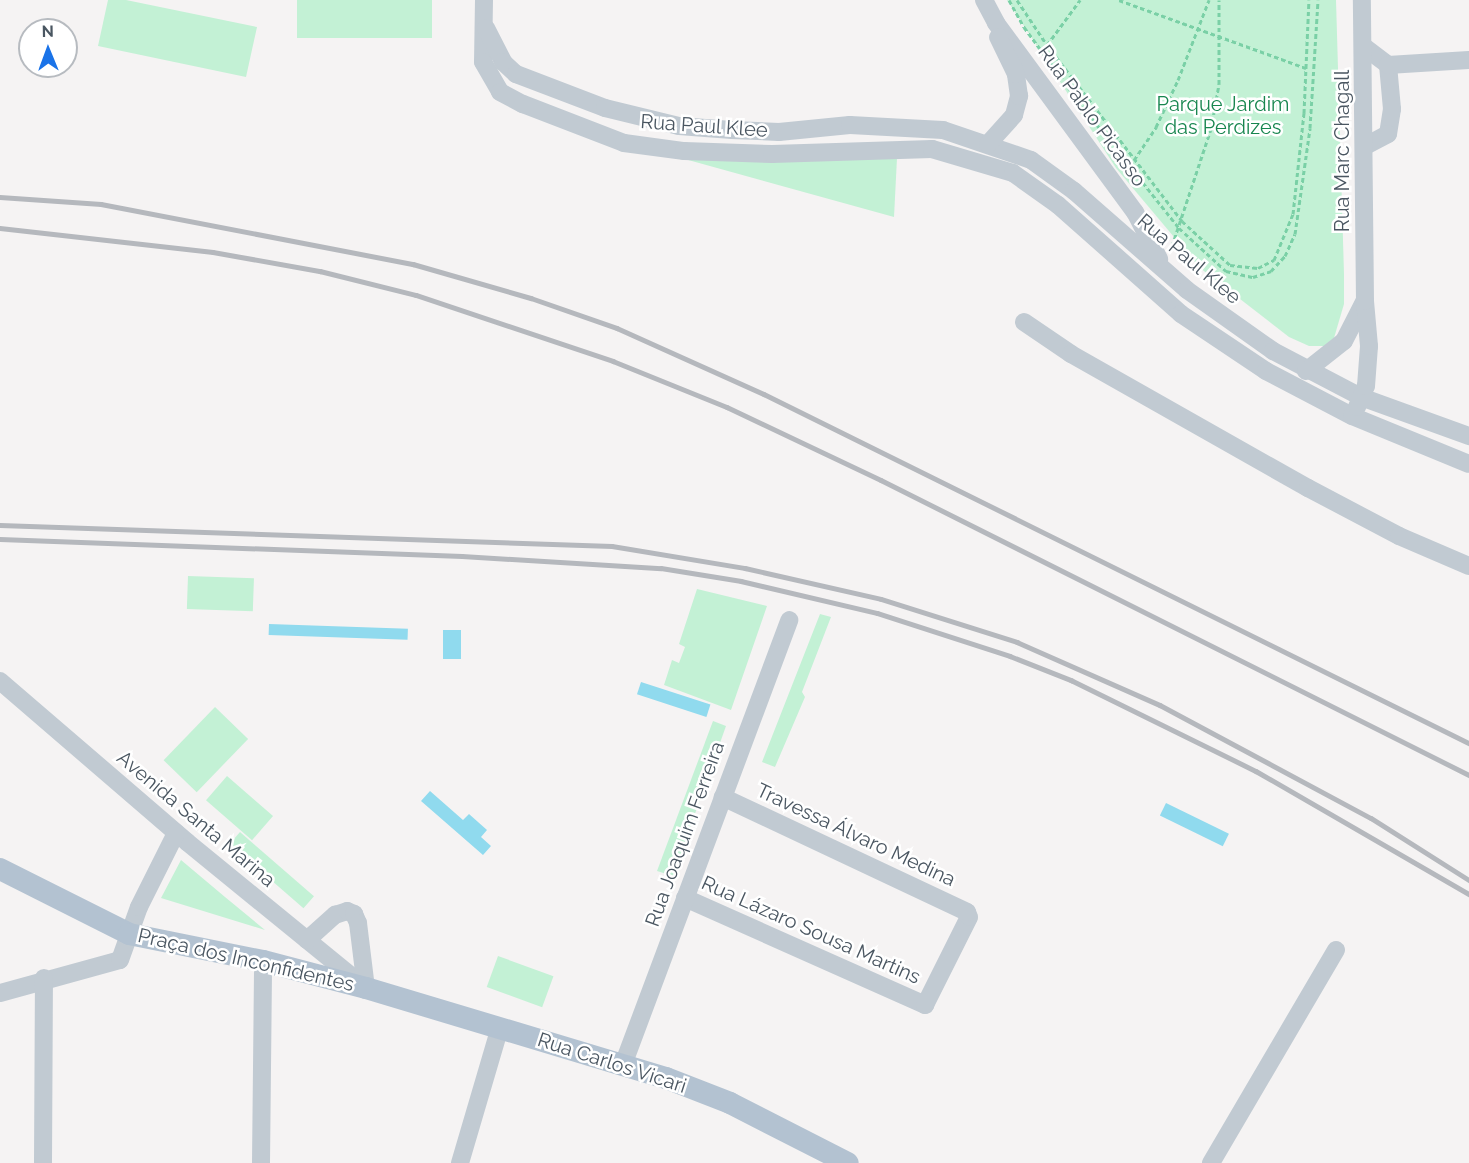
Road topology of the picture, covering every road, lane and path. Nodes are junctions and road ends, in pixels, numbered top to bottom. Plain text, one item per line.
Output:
1 (484, 0) edge
2 (984, 0) edge
3 (1009, 0) edge
4 (1017, 0) edge
5 (1080, 0) edge
6 (1119, 0) edge
7 (1209, 0) edge
8 (1220, 0) edge
9 (1309, 0) edge
10 (1318, 0) edge
11 (1362, 0) edge
12 (996, 23) junction
13 (484, 24) junction
14 (1200, 32) junction
15 (1221, 39) junction
16 (1047, 45) junction
17 (1363, 46) junction
18 (1469, 60) edge
19 (1388, 65) junction
20 (1306, 68) junction
21 (988, 144) junction
22 (1364, 147) junction
23 (1134, 160) junction
24 (1182, 221) junction
25 (1179, 228) junction
26 (1164, 269) junction
27 (1365, 301) junction
28 (1024, 322) dead end
29 (1306, 371) junction
30 (1361, 397) junction
31 (1352, 416) junction
32 (1469, 436) edge
33 (1469, 464) edge
34 (1469, 566) edge
35 (789, 620) dead end
36 (0, 681) edge
37 (723, 797) junction
38 (176, 833) junction
39 (0, 869) edge
40 (685, 898) junction
41 (969, 914) joint
42 (129, 934) junction
43 (307, 939) junction
44 (1336, 950) dead end
45 (263, 961) junction
46 (44, 978) junction
47 (366, 988) junction
48 (0, 993) edge
49 (500, 1027) junction
50 (623, 1065) junction
51 (43, 1163) edge
52 (261, 1163) edge
53 (460, 1163) edge
54 (848, 1163) edge
55 (1211, 1163) edge

1 - 13 street
2 - 12 street, Rua Pablo Picasso
3 - 25 path
4 - 16 path
5 - 16 path
6 - 14 path
7 - 14 path
8 - 15 path
9 - 20 path
10 - 25 path
11 - 17 street, Rua Marc Chagall
12 - 21 street, Rua Pablo Picasso
12 - 26 street, Rua Pablo Picasso
13 - 21 street, Rua Paul Klee
13 - 31 street, Rua Paul Klee
14 - 15 path
14 - 23 path
15 - 20 path
15 - 24 path
16 - 23 path
17 - 19 street
17 - 22 street, Rua Marc Chagall
18 - 19 street
19 - 22 street
20 - 24 path
21 - 26 street, Rua Paul Klee
22 - 27 street, Rua Marc Chagall
23 - 24 path
24 - 25 path
25 - 26 path
26 - 29 street, Rua Paul Klee
27 - 29 street, Rua Marc Chagall
27 - 30 street, Rua Marc Chagall
28 - 34 street
29 - 30 street, Rua Paul Klee
30 - 31 street, Rua Marc Chagall
30 - 32 street, Rua Paul Klee
31 - 33 street, Rua Paul Klee
35 - 37 street, Rua Joaquim Ferreira
36 - 38 street, Avenida Santa Marina
37 - 40 street, Rua Joaquim Ferreira
37 - 41 street, Travessa Álvaro Medina
38 - 42 street, Praça dos Inconfidentes
38 - 43 street, Avenida Santa Marina
39 - 42 main road
40 - 41 street, Rua Lázaro Sousa Martins
40 - 50 street, Rua Joaquim Ferreira
42 - 45 main road, Praça dos Inconfidentes
42 - 46 street
43 - 47 street, Avenida Santa Marina
43 - 47 street
44 - 55 street
45 - 47 main road, Praça dos Inconfidentes
45 - 52 street
46 - 48 street
46 - 51 street
47 - 49 main road, Rua Carlos Vicari
49 - 50 main road, Rua Carlos Vicari
49 - 53 street
50 - 54 main road, Rua Carlos Vicari

